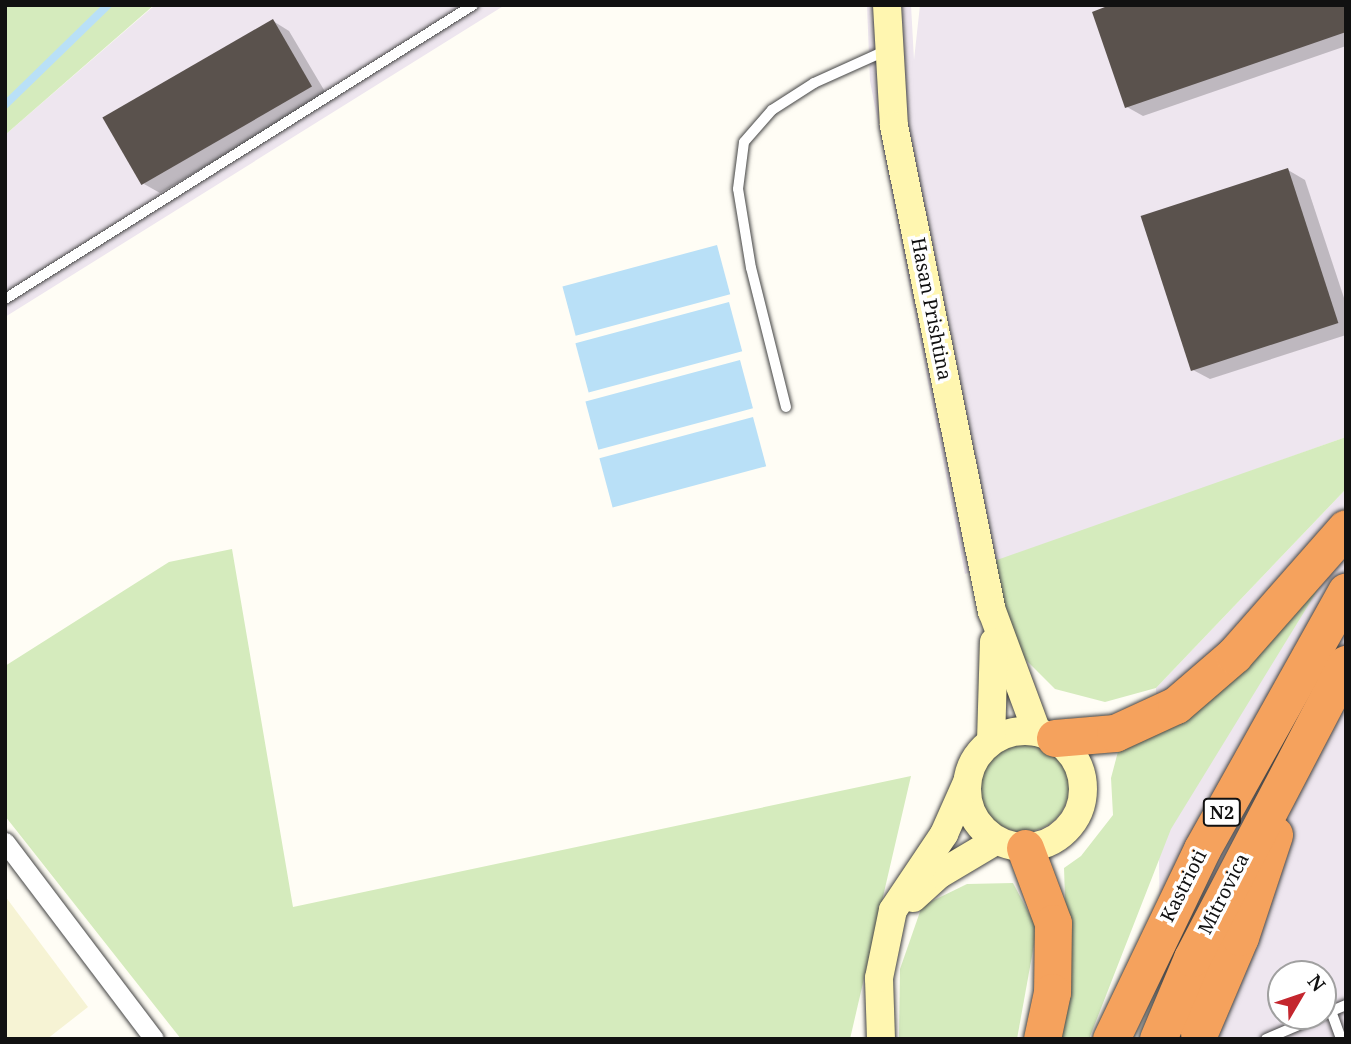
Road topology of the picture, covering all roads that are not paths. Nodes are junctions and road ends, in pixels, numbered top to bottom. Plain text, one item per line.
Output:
1 (473, 5) edge
2 (887, 5) edge
3 (887, 50) junction
4 (5, 299) edge
5 (786, 407) dead end
6 (1346, 528) edge
7 (1346, 591) edge
8 (992, 611) junction
9 (1346, 664) edge
10 (1046, 735) junction
11 (991, 741) junction
12 (1296, 751) junction
13 (967, 782) junction
14 (5, 842) edge
15 (1011, 844) junction
16 (887, 930) junction
17 (1287, 1030) edge
18 (1203, 1037) edge
19 (1268, 1038) edge
20 (154, 1039) edge
21 (881, 1039) edge
22 (1042, 1039) edge
23 (1111, 1039) edge
24 (1158, 1039) edge

1 - 4 lane
2 - 3 main road, Hasan Prishtina
3 - 5 lane
3 - 8 main road, Hasan Prishtina
6 - 10 highway
7 - 23 highway, Kastrioti / N2
8 - 10 main road, Hasan Prishtina
8 - 11 main road, Hasan Prishtina
9 - 12 highway, N2
10 - 11 main road
10 - 15 main road
11 - 13 main road
12 - 18 highway
12 - 24 highway, Mitrovica / N2
13 - 15 main road
13 - 16 main road
14 - 20 street
15 - 16 main road
15 - 22 highway
16 - 21 main road
17 - 19 lane

